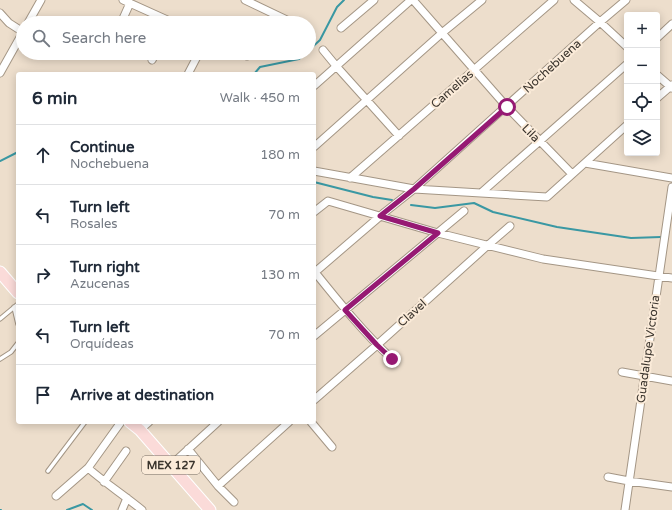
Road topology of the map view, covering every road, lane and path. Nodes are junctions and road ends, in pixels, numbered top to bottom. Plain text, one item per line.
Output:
1 (40, 0) edge
2 (245, 0) edge
3 (374, 0) edge
4 (412, 0) edge
5 (482, 0) edge
6 (554, 0) edge
7 (574, 0) edge
8 (626, 0) edge
9 (127, 2) edge
10 (0, 13) edge
11 (32, 16) edge
12 (123, 16) edge
13 (158, 16) edge
14 (278, 16) edge
15 (600, 22) junction
16 (672, 24) edge
17 (16, 28) edge
18 (341, 28) dead end
19 (442, 33) junction
20 (660, 35) edge
21 (16, 44) edge
22 (624, 44) edge
23 (323, 50) dead end
24 (195, 60) edge
25 (337, 67) junction
26 (624, 67) edge
27 (474, 70) junction
28 (0, 72) edge
29 (189, 72) edge
30 (660, 78) edge
31 (316, 84) edge
32 (671, 87) edge
33 (660, 96) edge
34 (367, 100) junction
35 (507, 107) junction
36 (624, 128) edge
37 (399, 136) junction
38 (540, 141) junction
39 (316, 145) edge
40 (585, 163) junction
41 (316, 171) edge
42 (572, 174) junction
43 (350, 178) junction
44 (672, 178) edge
45 (672, 187) edge
46 (414, 189) junction
47 (482, 192) junction
48 (316, 210) edge
49 (464, 211) dead end
50 (382, 214) junction
51 (510, 226) dead end
52 (438, 233) junction
53 (487, 246) junction
54 (316, 270) edge
55 (0, 273) edge
56 (316, 274) edge
57 (658, 276) junction
58 (672, 278) edge
59 (16, 291) edge
60 (14, 307) joint
61 (345, 310) junction
62 (16, 316) edge
63 (0, 319) edge
64 (316, 334) edge
65 (377, 345) junction
66 (16, 346) edge
67 (0, 359) edge
68 (392, 359) dead end
69 (622, 372) dead end
70 (644, 376) junction
71 (672, 381) edge
72 (316, 398) edge
73 (83, 424) edge
74 (120, 424) edge
75 (132, 424) edge
76 (147, 424) edge
77 (216, 424) edge
78 (287, 424) edge
79 (313, 424) edge
80 (140, 430) junction
81 (332, 447) dead end
82 (188, 449) junction
83 (126, 451) dead end
84 (171, 465) junction
85 (88, 468) junction
86 (48, 471) dead end
87 (608, 477) dead end
88 (628, 481) junction
89 (104, 482) junction
90 (218, 486) junction
91 (672, 487) edge
92 (56, 496) dead end
93 (127, 498) junction
94 (234, 502) dead end
95 (122, 510) edge
96 (142, 510) edge
97 (210, 510) edge
98 (625, 510) edge

1 - 11 street
2 - 14 street
3 - 18 street
4 - 19 street, Lila
4 - 25 street
5 - 19 street
6 - 27 street, Camelias
7 - 15 street
8 - 15 street, Nochebuena
9 - 12 street
9 - 13 street
10 - 17 street
15 - 22 street
15 - 35 street, Nochebuena
16 - 20 street
19 - 27 street, Lila
19 - 34 street
21 - 28 street
23 - 25 street
24 - 29 street
25 - 31 street
25 - 34 street
26 - 38 street
27 - 35 street, Lila
27 - 37 street, Camelias
30 - 32 street
32 - 33 street
34 - 37 street
34 - 39 street
35 - 38 street, Lila
35 - 46 street, Nochebuena
36 - 40 street
37 - 43 street, Camelias
38 - 42 street, Lila
38 - 47 street
40 - 42 street
40 - 44 street
41 - 43 street
42 - 47 street
43 - 46 street
45 - 57 street, Guadalupe Victoria
46 - 47 street
46 - 50 street, Nochebuena
48 - 50 street
49 - 52 street
50 - 52 street
50 - 54 street, Nochebuena
51 - 53 street, Clavel
52 - 53 street
52 - 61 street
53 - 57 street
53 - 65 street, Clavel
55 - 59 main road
56 - 61 street
57 - 58 street
57 - 70 street, Guadalupe Victoria
60 - 62 lane
60 - 63 lane
61 - 64 street
61 - 65 street
65 - 68 street
65 - 72 street, Clavel
66 - 67 lane
69 - 70 street
70 - 71 street
70 - 88 street, Guadalupe Victoria
73 - 86 lane
74 - 85 street
75 - 80 main road, MEX 127
76 - 80 street
77 - 82 street
78 - 90 street
79 - 81 street
80 - 84 main road, MEX 127
82 - 84 street
82 - 90 street
83 - 89 street
84 - 97 main road, MEX 127
85 - 89 street
85 - 92 street
87 - 88 street
88 - 91 street
88 - 98 street, Guadalupe Victoria
89 - 93 street
90 - 94 street
93 - 95 street
93 - 96 street

